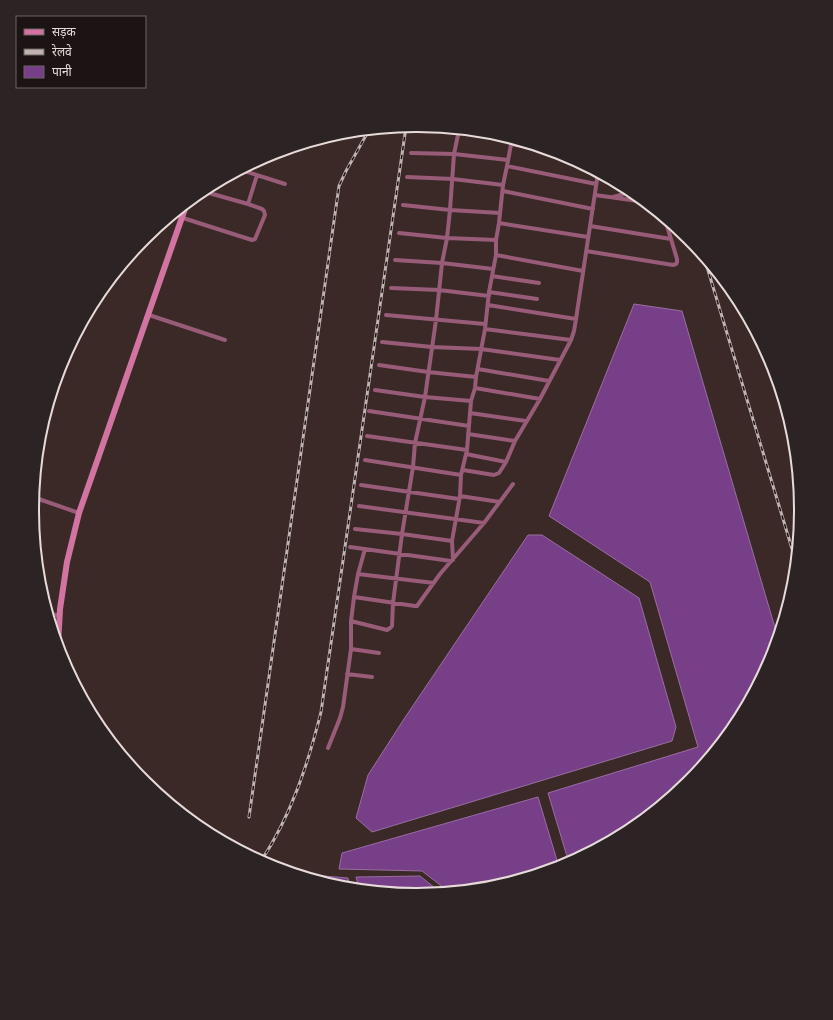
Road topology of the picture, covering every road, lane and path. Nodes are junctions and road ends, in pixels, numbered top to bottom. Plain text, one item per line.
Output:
1 (458, 135) edge
2 (510, 144) edge
3 (411, 152) dead end
4 (454, 154) junction
5 (508, 160) junction
6 (507, 166) junction
7 (248, 172) edge
8 (257, 175) junction
9 (407, 177) dead end
10 (453, 179) junction
11 (597, 179) edge
12 (286, 184) dead end
13 (596, 184) junction
14 (503, 185) junction
15 (503, 191) junction
16 (211, 194) edge
17 (623, 194) edge
18 (595, 195) junction
19 (612, 197) junction
20 (631, 200) edge
21 (248, 204) junction
22 (403, 205) dead end
23 (593, 209) junction
24 (450, 210) junction
25 (500, 213) junction
26 (183, 214) edge
27 (182, 218) junction
28 (499, 223) junction
29 (590, 226) junction
30 (668, 229) edge
31 (399, 233) dead end
32 (588, 237) junction
33 (447, 238) junction
34 (671, 239) junction
35 (496, 240) junction
36 (586, 251) junction
37 (496, 255) junction
38 (395, 260) dead end
39 (442, 263) junction
40 (493, 269) junction
41 (584, 271) junction
42 (492, 276) junction
43 (539, 284) dead end
44 (391, 288) dead end
45 (439, 290) junction
46 (489, 294) junction
47 (537, 299) dead end
48 (488, 305) junction
49 (149, 315) junction
50 (386, 315) dead end
51 (576, 319) junction
52 (436, 320) junction
53 (485, 327) junction
54 (225, 340) dead end
55 (570, 340) junction
56 (382, 342) dead end
57 (432, 347) junction
58 (481, 349) junction
59 (560, 360) junction
60 (379, 365) dead end
61 (478, 369) junction
62 (428, 372) junction
63 (476, 377) junction
64 (549, 381) junction
65 (475, 388) junction
66 (376, 390) dead end
67 (425, 397) junction
68 (540, 399) junction
69 (471, 401) junction
70 (370, 411) dead end
71 (470, 413) junction
72 (420, 418) junction
73 (526, 421) junction
74 (469, 426) junction
75 (468, 434) junction
76 (367, 436) dead end
77 (515, 441) junction
78 (415, 443) junction
79 (467, 452) junction
80 (365, 460) dead end
81 (506, 462) junction
82 (413, 467) junction
83 (462, 473) junction
84 (513, 484) dead end
85 (361, 486) dead end
86 (408, 492) junction
87 (459, 498) junction
88 (39, 499) edge
89 (500, 502) junction
90 (359, 506) dead end
91 (79, 513) junction
92 (405, 513) junction
93 (456, 520) junction
94 (484, 523) junction
95 (355, 529) dead end
96 (402, 534) junction
97 (452, 541) junction
98 (350, 547) dead end
99 (365, 548) junction
100 (399, 554) junction
101 (452, 560) junction
102 (358, 574) junction
103 (396, 579) junction
104 (434, 583) junction
105 (354, 597) junction
106 (393, 603) junction
107 (54, 614) edge
108 (60, 616) junction
109 (351, 621) junction
110 (59, 631) edge
111 (351, 649) junction
112 (379, 653) dead end
113 (347, 674) junction
114 (372, 677) dead end
115 (328, 748) dead end

1 - 4 street
2 - 5 street
3 - 4 street
4 - 5 street
4 - 10 street
5 - 6 street
6 - 13 street
6 - 14 street
7 - 8 street
8 - 12 street
8 - 21 street
9 - 10 street
10 - 14 street
10 - 24 street
11 - 13 street
13 - 18 street
14 - 15 street
15 - 23 street
15 - 25 street
16 - 21 street
17 - 19 street
18 - 19 street
18 - 23 street
19 - 20 street
21 - 27 street
22 - 24 street
23 - 29 street
24 - 25 street
24 - 33 street
25 - 28 street
26 - 27 main road
27 - 49 main road
28 - 32 street
28 - 35 street
29 - 32 street
29 - 34 street
30 - 34 street
31 - 33 street
32 - 36 street
33 - 35 street
33 - 39 street
34 - 36 street
35 - 37 street
36 - 41 street
37 - 40 street
37 - 41 street
38 - 39 street
39 - 40 street
39 - 45 street
40 - 42 street
41 - 51 street
42 - 43 street
42 - 46 street
44 - 45 street
45 - 46 street
45 - 52 street
46 - 47 street
46 - 48 street
48 - 51 street
48 - 53 street
49 - 54 street
49 - 91 main road
50 - 52 street
51 - 55 street
52 - 53 street
52 - 57 street
53 - 55 street
53 - 58 street
55 - 59 street
56 - 57 street
57 - 58 street
57 - 62 street
58 - 59 street
58 - 61 street
59 - 64 street
60 - 62 street
61 - 63 street
61 - 64 street
62 - 63 street
62 - 67 street
63 - 65 street
64 - 68 street
65 - 68 street
65 - 69 street
66 - 67 street
67 - 69 street
67 - 72 street
68 - 73 street
69 - 71 street
70 - 72 street
71 - 73 street
71 - 74 street
72 - 74 street
72 - 78 street
73 - 77 street
74 - 75 street
75 - 77 street
75 - 79 street
76 - 78 street
77 - 81 street
78 - 79 street
78 - 82 street
79 - 81 street
79 - 83 street
80 - 82 street
81 - 83 street
82 - 83 street
82 - 86 street
83 - 87 street
84 - 89 street
85 - 86 street
86 - 87 street
86 - 92 street
87 - 89 street
87 - 93 street
88 - 91 street
89 - 94 street
90 - 92 street
91 - 108 main road
92 - 93 street
92 - 96 street
93 - 94 street
93 - 97 street
94 - 101 street
95 - 96 street
96 - 97 street
96 - 100 street
97 - 101 street
98 - 99 street
99 - 100 street
99 - 102 street
100 - 101 street
100 - 103 street
101 - 104 street
102 - 103 street
102 - 105 street
103 - 104 street
103 - 106 street
104 - 106 street
105 - 106 street
105 - 109 street
106 - 109 street
107 - 108 street
108 - 110 main road
109 - 111 street
111 - 112 street
111 - 113 street
113 - 114 street
113 - 115 street

